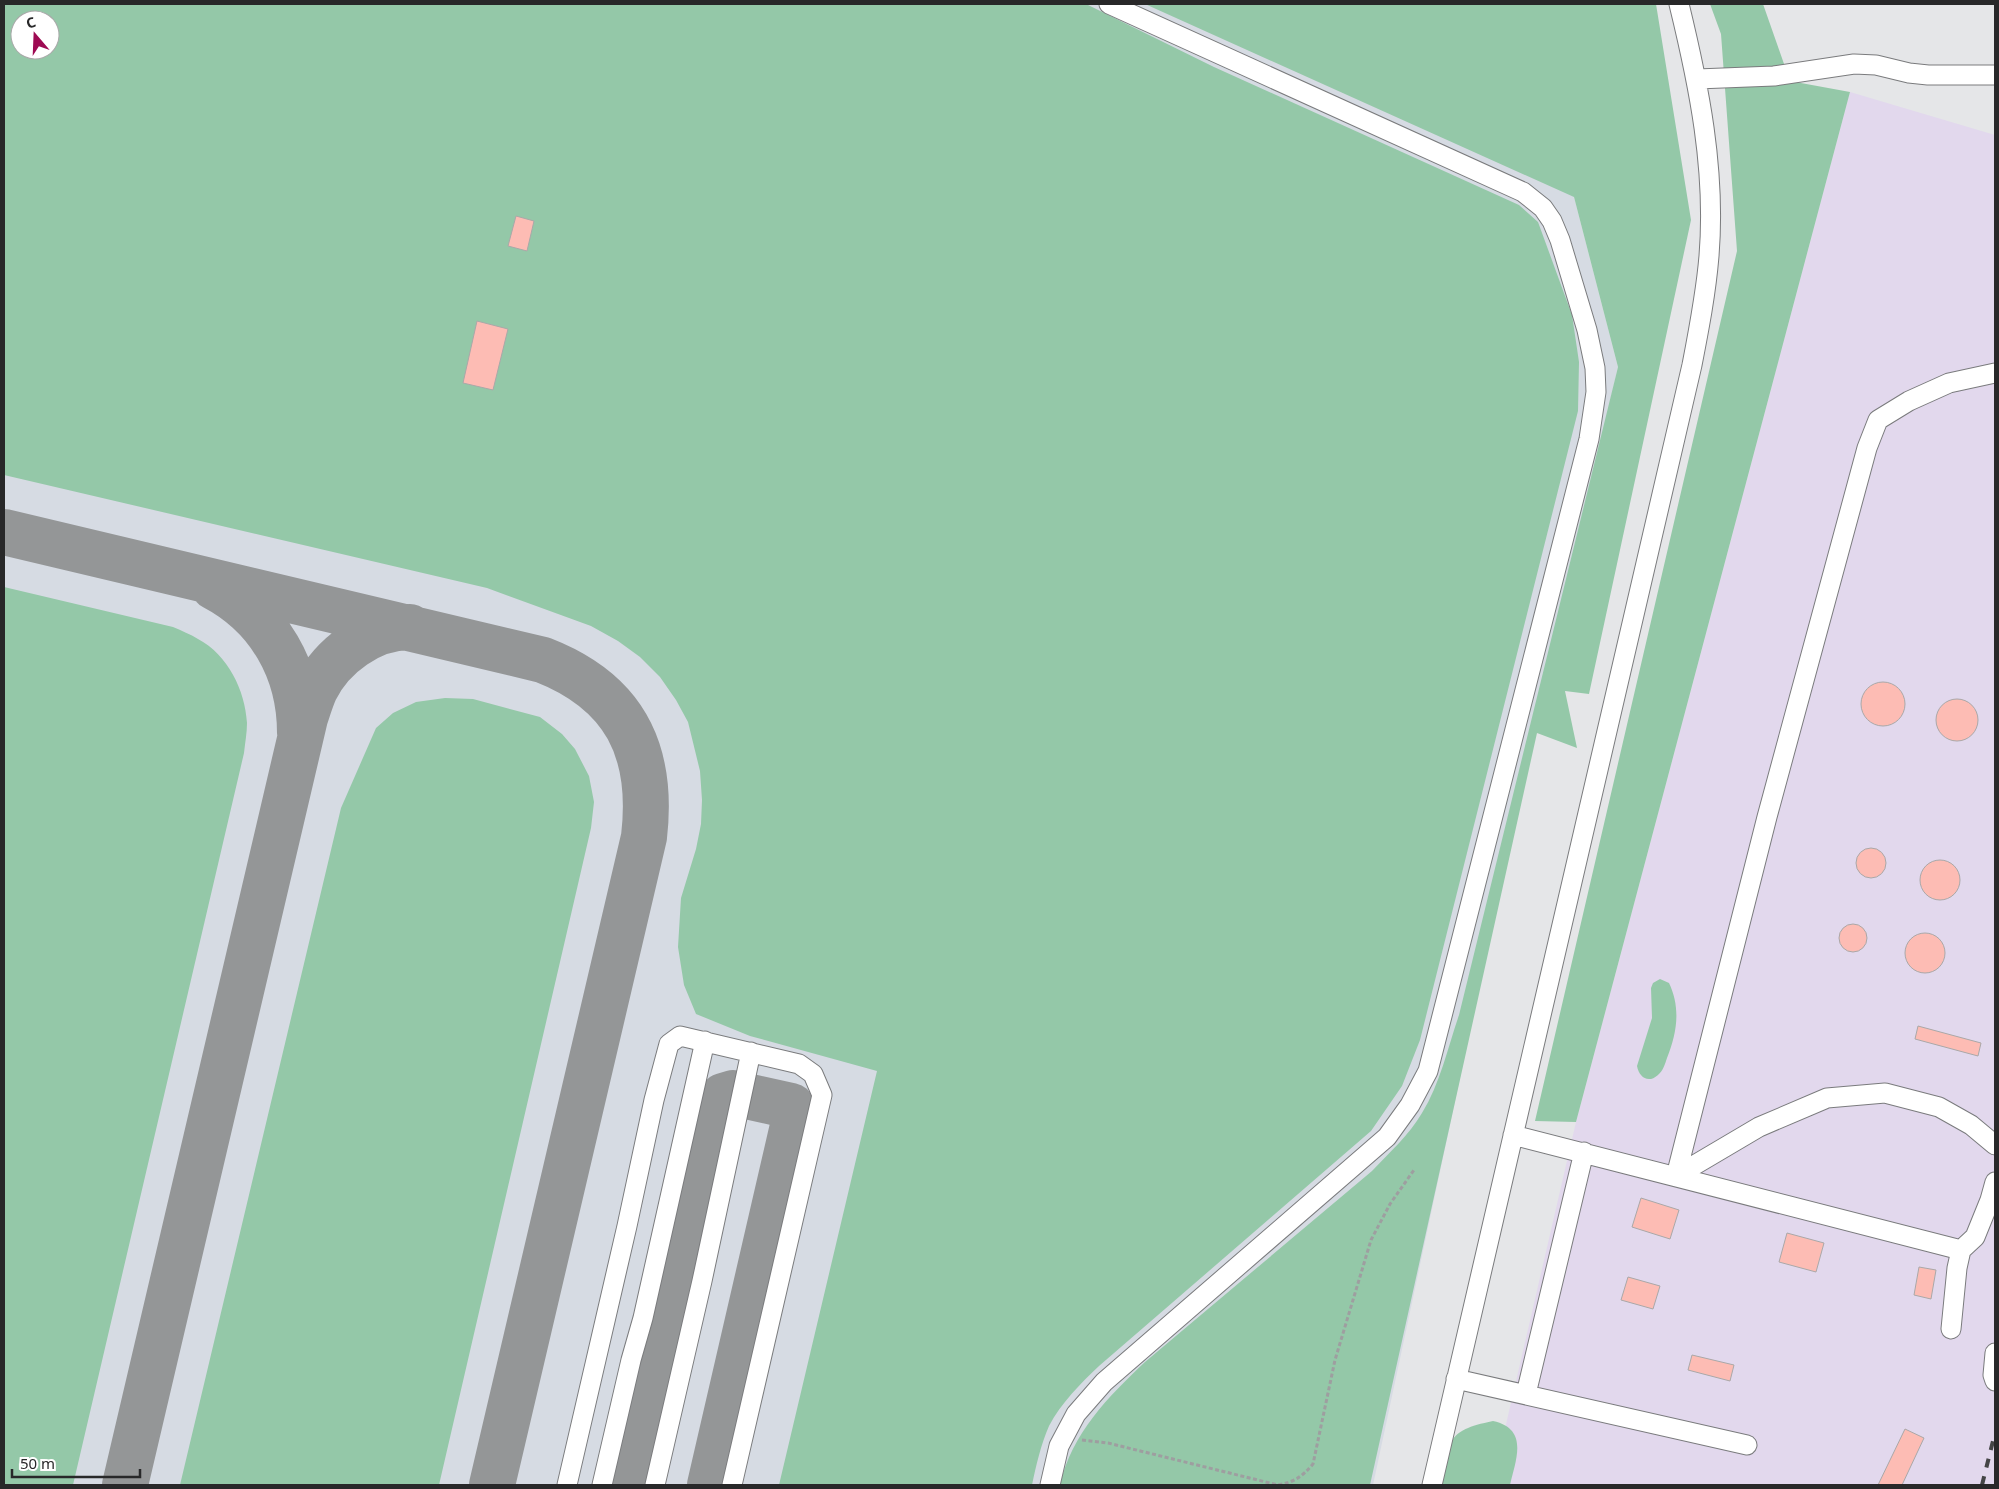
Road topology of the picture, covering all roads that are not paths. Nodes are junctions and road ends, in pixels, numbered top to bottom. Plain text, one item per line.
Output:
1 (1109, 4) edge
2 (1679, 4) edge
3 (1994, 72) edge
4 (1697, 79) junction
5 (1995, 373) edge
6 (704, 1041) junction
7 (752, 1052) junction
8 (1513, 1134) junction
9 (1995, 1145) edge
10 (1584, 1152) junction
11 (1676, 1176) junction
12 (1995, 1182) edge
13 (1988, 1225) edge
14 (1961, 1250) junction
15 (1951, 1330) dead end
16 (1995, 1353) edge
17 (1456, 1379) junction
18 (1995, 1381) edge
19 (1526, 1394) junction
20 (1747, 1445) dead end
21 (567, 1485) edge
22 (602, 1485) edge
23 (655, 1485) edge
24 (732, 1485) edge
25 (1050, 1485) edge
26 (1432, 1485) edge

1 - 25 street
2 - 4 street
3 - 4 street
4 - 8 street
5 - 11 street
6 - 7 street
6 - 21 street
6 - 22 street
7 - 23 street
7 - 24 street
8 - 10 street
8 - 17 street
9 - 11 street
10 - 11 street
10 - 19 street
11 - 14 street
12 - 13 street
13 - 14 street
14 - 15 street
16 - 18 street
17 - 19 street
17 - 26 street
19 - 20 street

